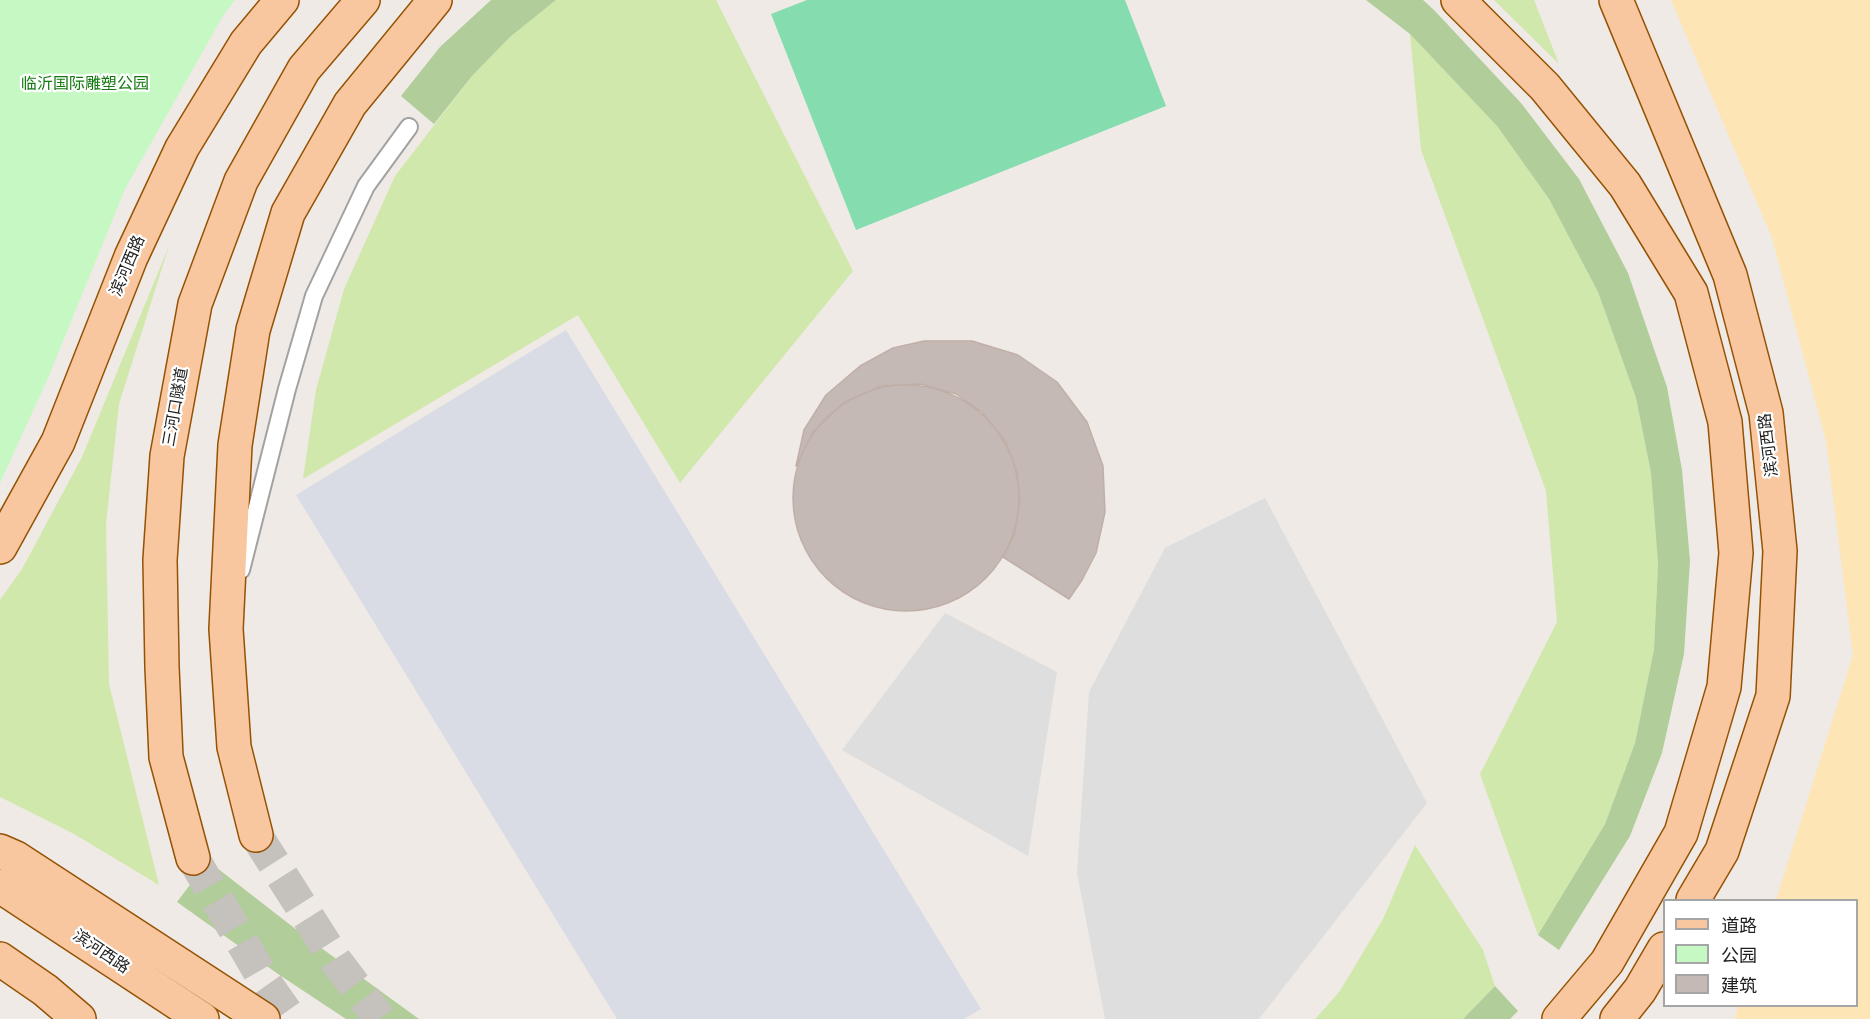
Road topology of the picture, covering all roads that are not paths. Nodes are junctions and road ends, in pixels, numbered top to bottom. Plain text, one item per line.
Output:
1 (282, 0) edge
2 (363, 0) edge
3 (435, 0) edge
4 (1458, 0) edge
5 (1616, 0) edge
6 (408, 127) dead end
7 (0, 547) edge
8 (226, 629) junction
9 (256, 835) tunnel mouth
10 (0, 851) edge
11 (193, 858) tunnel mouth
12 (0, 886) edge
13 (1694, 899) edge
14 (1663, 952) edge
15 (0, 959) edge
16 (79, 1019) edge
17 (202, 1019) edge
18 (263, 1019) edge
19 (1559, 1019) edge
20 (1617, 1019) edge

1 - 7 main road, 滨河西路
2 - 11 main road, 三河口隧道
3 - 8 main road
4 - 19 main road
5 - 13 main road, 滨河西路
6 - 8 lane
8 - 9 main road
10 - 18 main road
12 - 17 main road, 滨河西路
14 - 20 main road
15 - 16 main road

